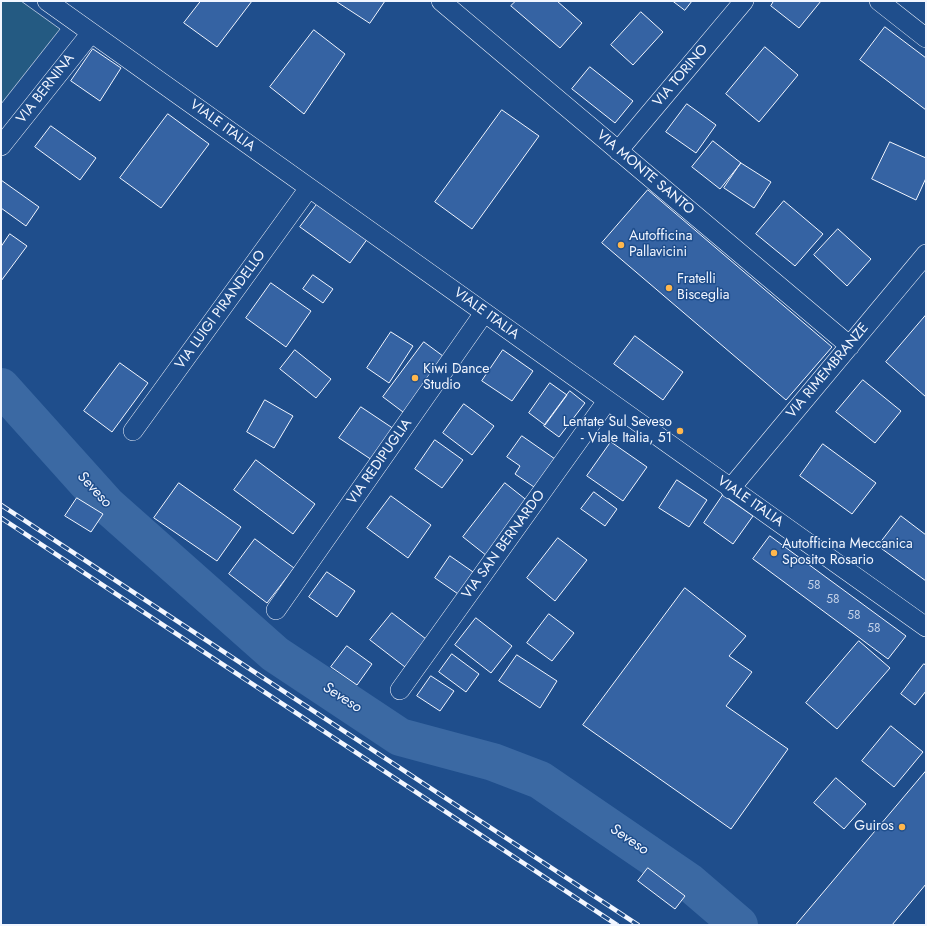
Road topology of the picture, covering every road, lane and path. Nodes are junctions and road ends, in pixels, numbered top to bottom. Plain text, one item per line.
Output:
1 (47, 1) edge
2 (441, 1) edge
3 (744, 1) edge
4 (879, 1) edge
5 (91, 33) junction
6 (926, 38) edge
7 (1, 146) edge
8 (618, 151) junction
9 (309, 188) junction
10 (925, 256) edge
11 (484, 313) junction
12 (850, 346) junction
13 (607, 401) junction
14 (133, 431) dead end
15 (730, 489) junction
16 (276, 610) dead end
17 (926, 627) edge
18 (400, 690) dead end

1 - 5 street, VIALE ITALIA
2 - 8 street, VIA MONTE SANTO
3 - 8 street, VIA TORINO
4 - 6 street
5 - 7 street, VIA BERNINA
5 - 9 street, VIALE ITALIA
8 - 12 street, VIA MONTE SANTO
9 - 11 street, VIALE ITALIA
9 - 14 street, VIA LUIGI PIRANDELLO
10 - 12 street, VIA RIMEMBRANZE
11 - 13 street, VIALE ITALIA
11 - 16 street, VIA REDIPUGLIA
12 - 15 street, VIA RIMEMBRANZE
13 - 15 street, VIALE ITALIA
13 - 18 street, VIA SAN BERNARDO
15 - 17 street, VIALE ITALIA

